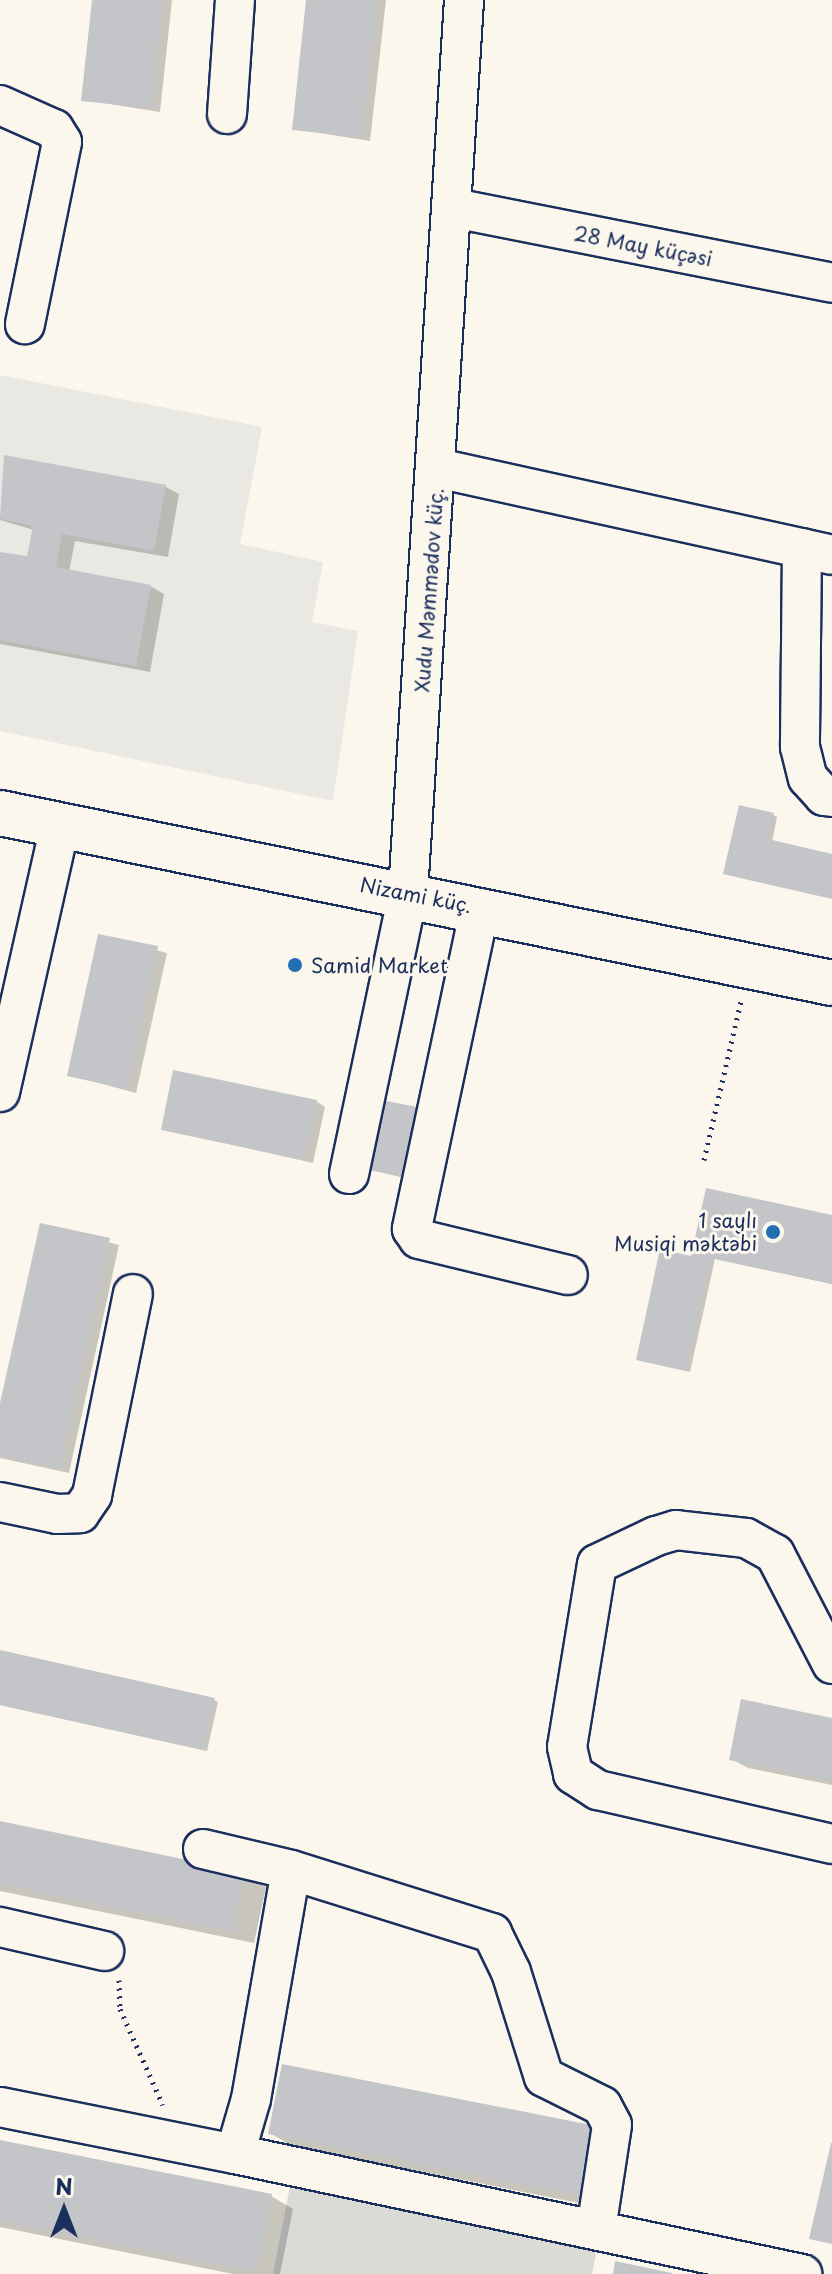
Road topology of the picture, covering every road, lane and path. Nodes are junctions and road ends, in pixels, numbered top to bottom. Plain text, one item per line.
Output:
1 (235, 0) edge
2 (464, 0) edge
3 (0, 105) edge
4 (227, 114) dead end
5 (454, 208) junction
6 (832, 283) edge
7 (25, 324) dead end
8 (437, 468) junction
9 (817, 552) edge
10 (832, 797) edge
11 (0, 813) edge
12 (60, 826) junction
13 (408, 893) junction
14 (480, 908) junction
15 (749, 965) junction
16 (832, 983) edge
17 (0, 1092) edge
18 (704, 1160) dead end
19 (349, 1174) dead end
20 (568, 1275) dead end
21 (133, 1294) dead end
22 (0, 1502) edge
23 (832, 1664) edge
24 (832, 1844) edge
25 (203, 1849) dead end
26 (291, 1870) junction
27 (0, 1927) edge
28 (104, 1951) joint
29 (0, 2107) edge
30 (180, 2142) junction
31 (235, 2154) junction
32 (596, 2230) junction
33 (802, 2274) edge

1 - 4 street
2 - 5 street, Xudu Məmmədov küç.
3 - 7 street
5 - 6 street, 28 May küçəsi
5 - 8 street, Xudu Məmmədov küç.
8 - 9 street
8 - 13 street, Xudu Məmmədov küç.
9 - 10 street
11 - 12 main road, Nizami küç.
12 - 13 main road, Nizami küç.
12 - 17 street
13 - 14 main road, Nizami küç.
13 - 19 street, Xudu Məmmədov küç.
14 - 15 main road, Nizami küç.
14 - 20 street
15 - 16 main road, Nizami küç.
15 - 18 path
21 - 22 street
23 - 24 street
25 - 26 street
26 - 31 street
26 - 32 street
27 - 28 street
28 - 30 path
29 - 30 street
30 - 31 street
31 - 32 street
32 - 33 street

